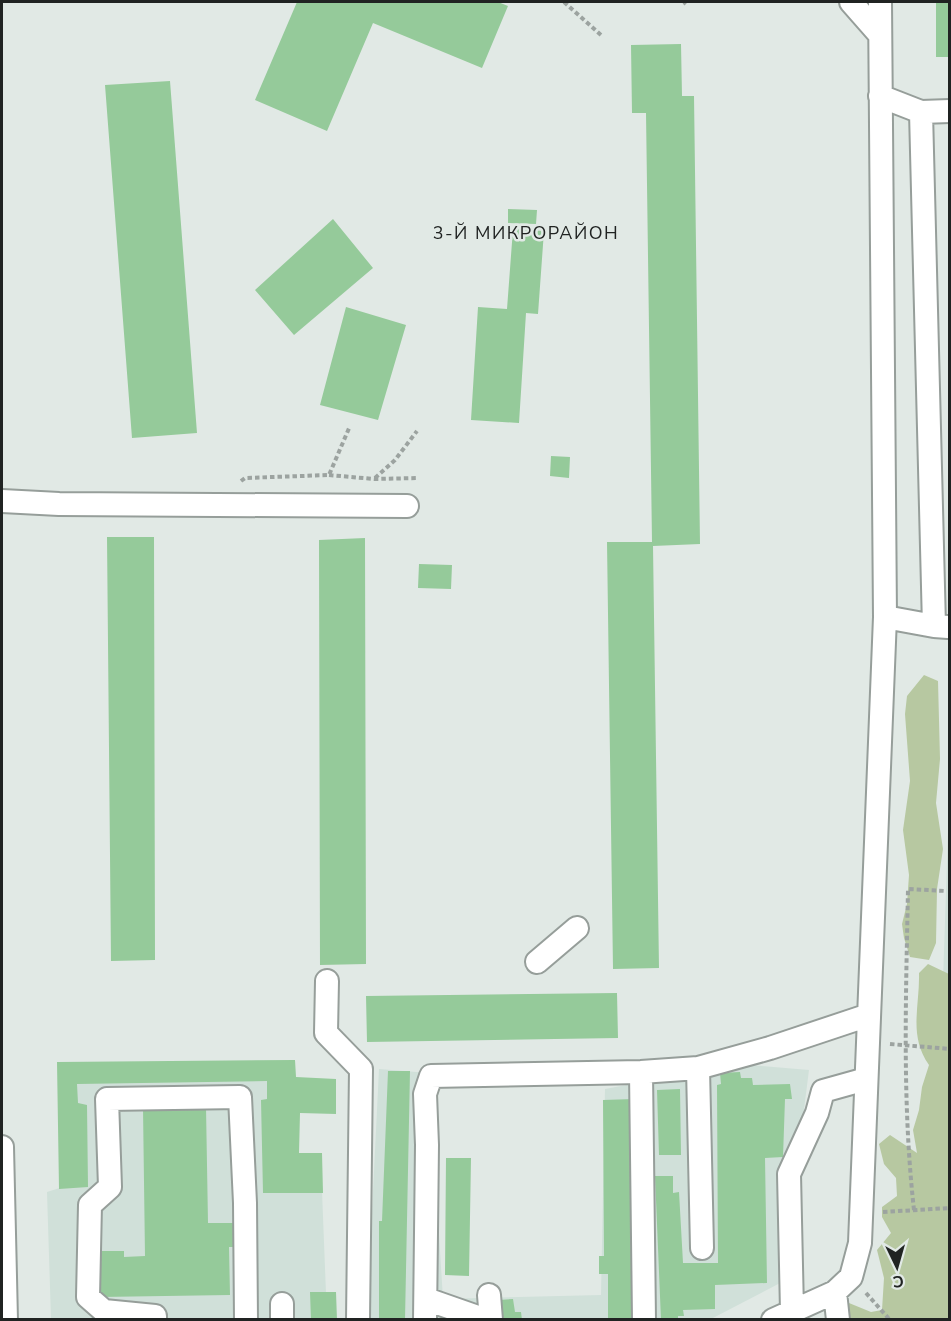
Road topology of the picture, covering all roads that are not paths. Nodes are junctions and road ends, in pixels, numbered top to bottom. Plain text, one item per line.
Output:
1 (851, 2) edge
2 (880, 2) edge
3 (880, 35) junction
4 (880, 96) junction
5 (950, 111) edge
6 (921, 112) junction
7 (2, 501) edge
8 (407, 506) dead end
9 (885, 617) junction
10 (942, 626) edge
11 (577, 927) dead end
12 (537, 962) dead end
13 (327, 981) dead end
14 (869, 1015) junction
15 (698, 1068) junction
16 (641, 1072) junction
17 (866, 1079) junction
18 (2, 1147) edge
19 (702, 1248) dead end
20 (835, 1292) junction
21 (489, 1295) dead end
22 (426, 1309) edge
23 (783, 1315) edge
24 (6, 1320) edge
25 (155, 1320) edge
26 (246, 1320) edge
27 (358, 1320) edge
28 (488, 1320) edge
29 (644, 1320) edge
30 (837, 1320) edge

1 - 3 street
2 - 3 street
3 - 4 street
4 - 6 street
4 - 9 street
5 - 6 street
6 - 10 street
7 - 8 street
9 - 10 street
9 - 14 street
11 - 12 street
13 - 27 street
14 - 15 street
14 - 17 street
15 - 16 street
15 - 19 street
16 - 22 street
16 - 29 street
17 - 20 street
17 - 23 street
18 - 24 street
20 - 23 street
20 - 30 street
21 - 28 street
22 - 28 street
25 - 26 street

